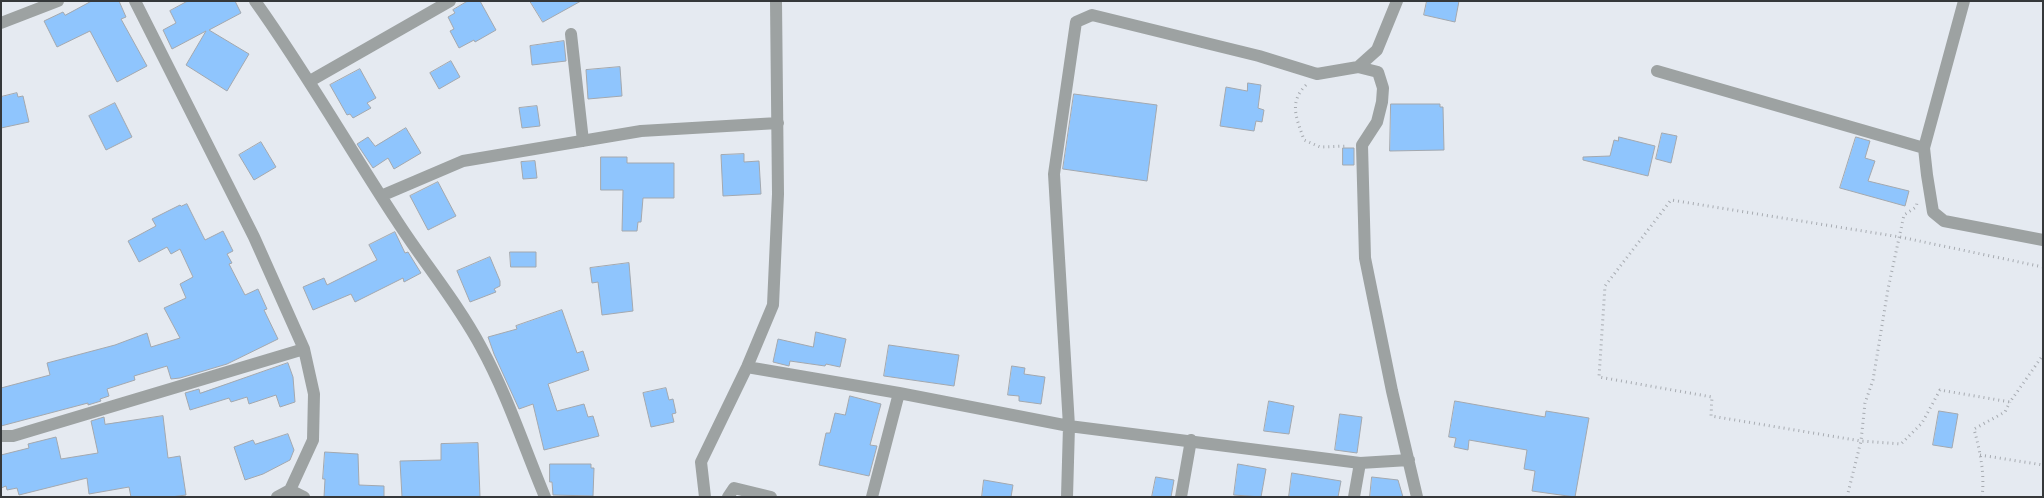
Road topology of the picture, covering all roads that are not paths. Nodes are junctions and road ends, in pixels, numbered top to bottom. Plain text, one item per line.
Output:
1 (58, 1) edge
2 (135, 1) edge
3 (450, 1) edge
4 (776, 1) edge
5 (1397, 1) edge
6 (1964, 1) edge
7 (257, 2) edge
8 (1, 23) edge
9 (571, 34) dead end
10 (1358, 68) junction
11 (1658, 71) dead end
12 (310, 81) junction
13 (778, 123) junction
14 (583, 141) junction
15 (1924, 148) junction
16 (381, 196) junction
17 (2043, 240) edge
18 (304, 349) junction
19 (746, 367) junction
20 (899, 393) junction
21 (1069, 426) junction
22 (1, 436) edge
23 (1191, 440) junction
24 (1409, 460) junction
25 (1360, 463) junction
26 (290, 490) junction
27 (277, 497) edge
28 (304, 497) edge
29 (545, 497) edge
30 (705, 497) edge
31 (728, 497) edge
32 (771, 497) edge
33 (872, 497) edge
34 (1067, 497) edge
35 (1181, 497) edge
36 (1354, 497) edge
37 (1417, 497) edge

1 - 8 street
2 - 18 street
3 - 12 street
4 - 13 street
5 - 10 street
6 - 15 street
7 - 12 street
9 - 14 street
10 - 21 street
10 - 24 street
11 - 15 street
12 - 16 street
13 - 14 street
13 - 19 street
14 - 16 street
15 - 17 street
16 - 29 street
18 - 22 street
18 - 26 street
19 - 20 street
19 - 30 street
20 - 21 street
20 - 33 street
21 - 23 street
21 - 34 street
23 - 25 street
23 - 35 street
24 - 25 street
24 - 37 street
25 - 36 street
26 - 27 street
26 - 28 street
31 - 32 street

